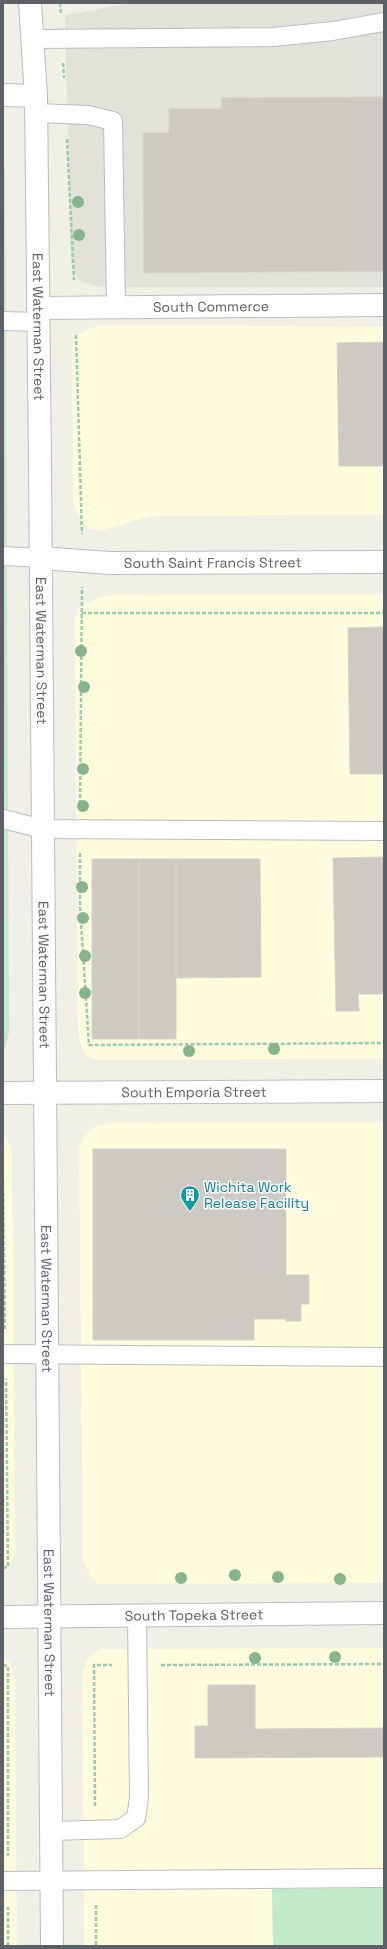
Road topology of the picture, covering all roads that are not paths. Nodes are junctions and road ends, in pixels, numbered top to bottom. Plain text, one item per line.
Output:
1 (30, 3) edge
2 (384, 22) edge
3 (32, 39) junction
4 (3, 95) edge
5 (36, 104) junction
6 (384, 305) edge
7 (116, 307) junction
8 (38, 315) junction
9 (3, 321) edge
10 (3, 556) edge
11 (41, 558) junction
12 (384, 562) edge
13 (3, 819) edge
14 (43, 830) junction
15 (384, 831) edge
16 (384, 1091) edge
17 (3, 1093) edge
18 (45, 1093) junction
19 (3, 1354) edge
20 (47, 1354) junction
21 (384, 1357) edge
22 (384, 1614) edge
23 (137, 1616) junction
24 (3, 1617) edge
25 (49, 1617) junction
26 (51, 1832) junction
27 (384, 1878) edge
28 (5, 1880) edge
29 (51, 1880) junction
30 (52, 1946) edge

1 - 3 street, East Waterman Street
2 - 3 lane
3 - 5 street, East Waterman Street
4 - 5 street
5 - 7 lane
5 - 8 street, East Waterman Street
6 - 7 street, South Commerce
7 - 8 street, South Commerce
8 - 9 lane
8 - 11 street, East Waterman Street
10 - 11 lane
11 - 12 street, South Saint Francis Street
11 - 14 street, East Waterman Street
13 - 14 lane
14 - 15 lane
14 - 18 street, East Waterman Street
16 - 18 street, South Emporia Street
17 - 18 street, South Emporia Street
18 - 20 street, East Waterman Street
19 - 20 lane
20 - 21 lane
20 - 25 street, East Waterman Street
22 - 23 street, South Topeka Street
23 - 25 street, South Topeka Street
23 - 26 lane
24 - 25 street, South Topeka Street
25 - 26 street, East Waterman Street
26 - 29 street, East Waterman Street
27 - 29 lane
28 - 29 lane
29 - 30 street, East Waterman Street

